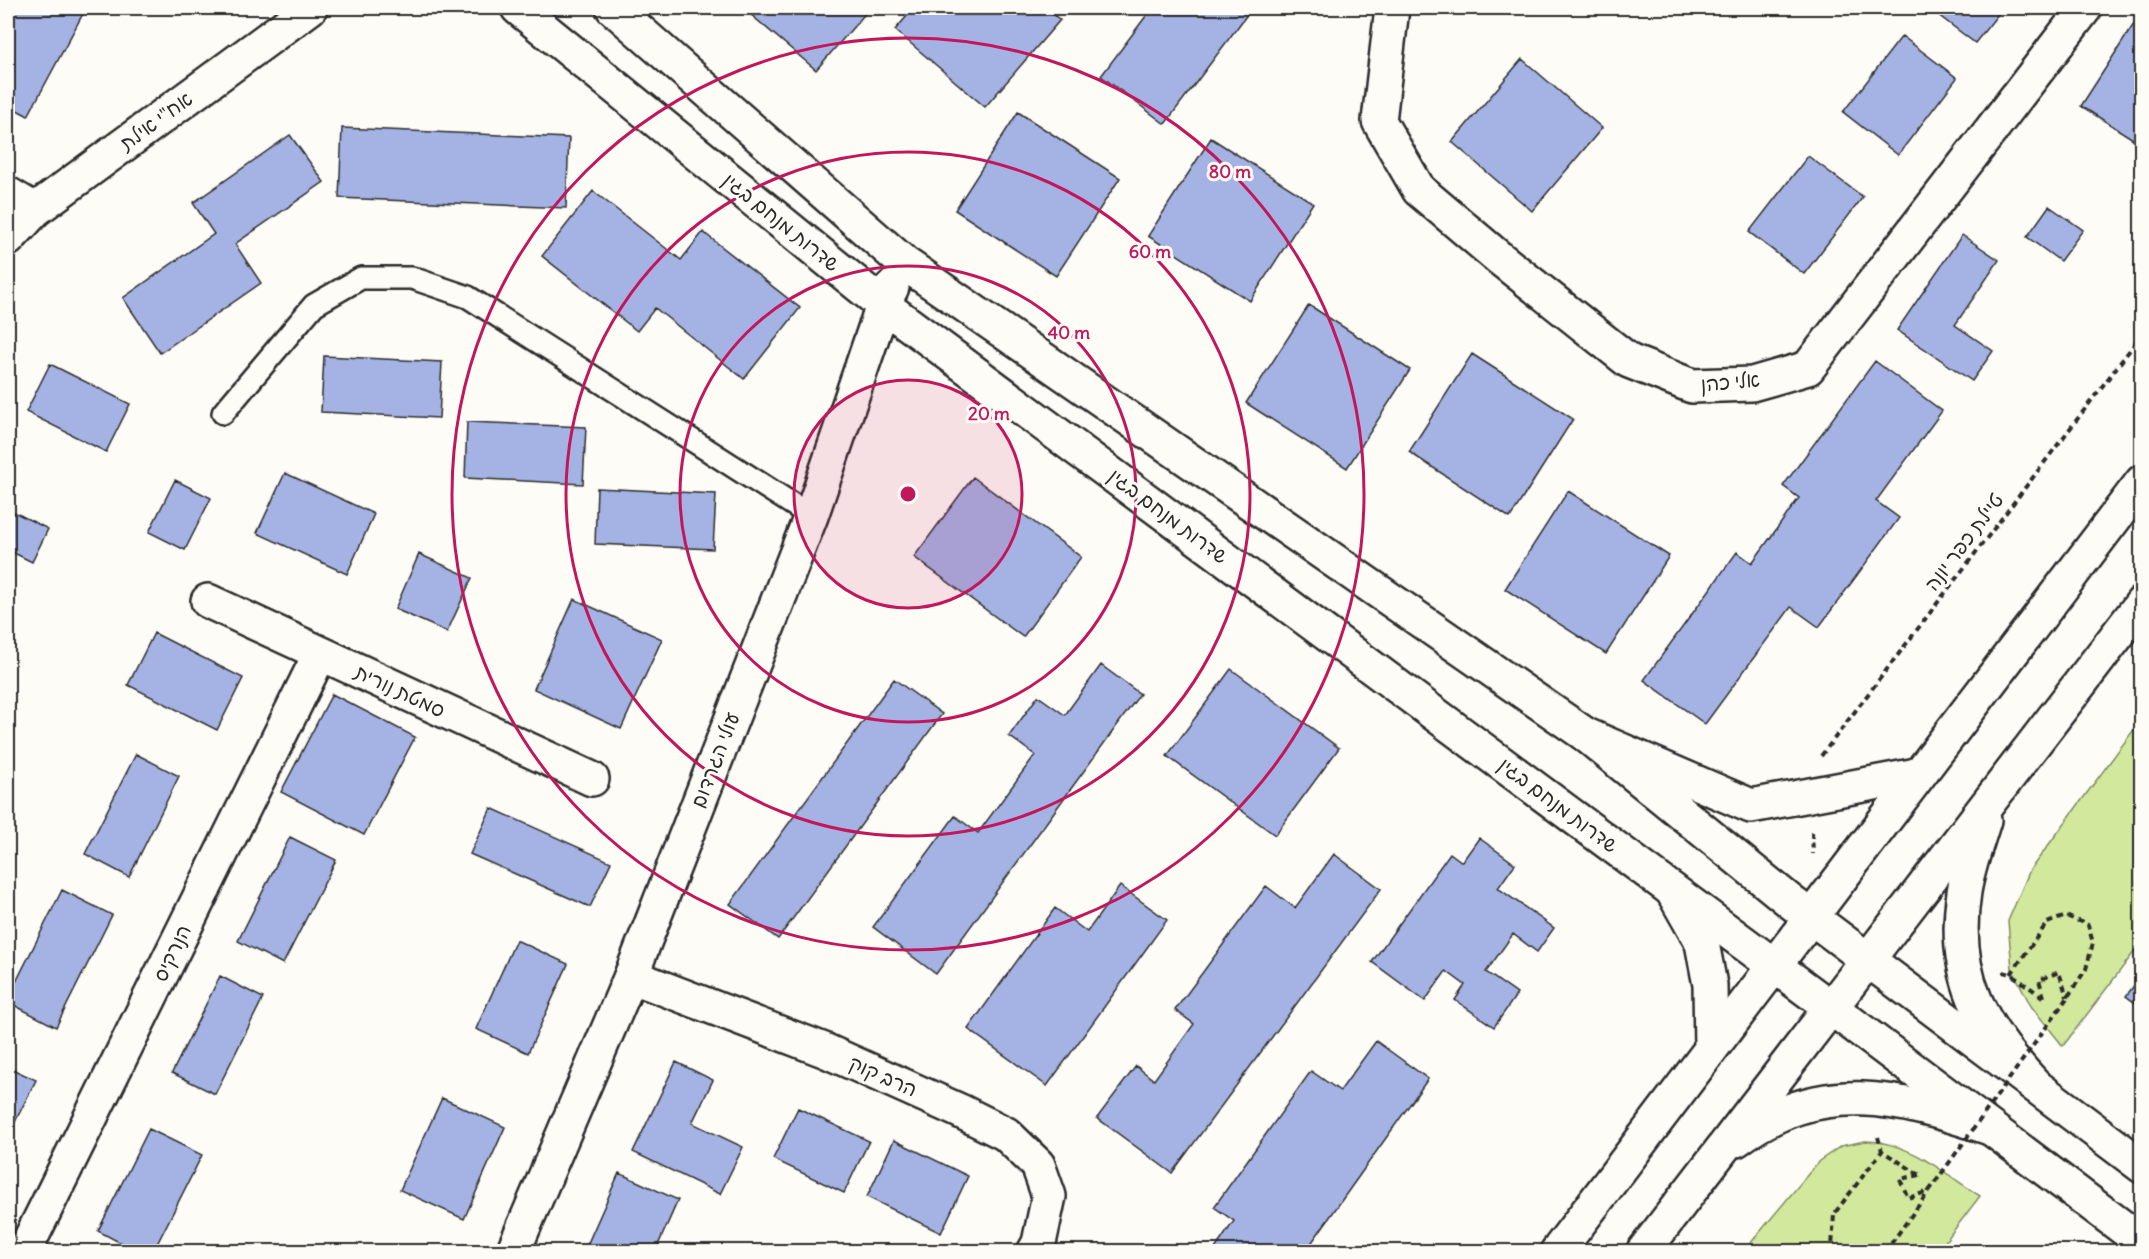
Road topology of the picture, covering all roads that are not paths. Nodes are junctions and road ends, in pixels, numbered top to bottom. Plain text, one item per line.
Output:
1 (310, 8) edge
2 (518, 8) edge
3 (613, 8) edge
4 (1392, 8) edge
5 (2085, 8) edge
6 (21, 202) edge
7 (8, 239) edge
8 (904, 263) junction
9 (883, 305) junction
10 (223, 413) dead end
11 (2142, 482) edge
12 (811, 516) junction
13 (208, 601) dead end
14 (2142, 603) edge
15 (320, 654) junction
16 (1586, 735) junction
17 (1917, 775) junction
18 (592, 779) dead end
19 (1989, 803) junction
20 (1672, 890) junction
21 (1812, 917) junction
22 (1868, 958) junction
23 (1775, 966) junction
24 (631, 976) junction
25 (1830, 1007) junction
26 (1711, 1049) junction
27 (2037, 1087) junction
28 (1990, 1128) junction
29 (1716, 1156) junction
30 (2142, 1166) edge
31 (2142, 1242) edge
32 (24, 1251) edge
33 (513, 1251) edge
34 (1034, 1251) edge
35 (1557, 1251) edge
36 (1643, 1251) edge

1 - 6 main road, אח"י אילת
2 - 9 main road, שדרות מנחם בגין
3 - 8 main road
4 - 5 main road, אלי כהן
6 - 7 main road, אח"י אילת
8 - 9 main road, עולי הגרדום
8 - 16 main road
9 - 12 main road, עולי הגרדום
9 - 20 main road, שדרות מנחם בגין
10 - 12 lane
11 - 17 main road
12 - 24 main road, עולי הגרדום
13 - 15 main road, סמטת נורית
14 - 19 main road
15 - 18 main road, סמטת נורית
15 - 32 main road, הנרקיס
16 - 17 main road
16 - 21 main road
17 - 21 main road
19 - 22 main road
19 - 27 main road
20 - 23 main road, שדרות מנחם בגין
20 - 26 main road
21 - 22 main road
21 - 23 main road
22 - 25 main road
22 - 27 main road
23 - 25 main road, שדרות מנחם בגין
23 - 26 main road
24 - 33 main road, עולי הגרדום
24 - 34 main road, הרב קוק
25 - 28 main road, שדרות מנחם בגין
25 - 29 main road
26 - 35 main road
27 - 30 main road
28 - 29 main road
28 - 31 main road, שדרות מנחם בגין
29 - 36 main road

